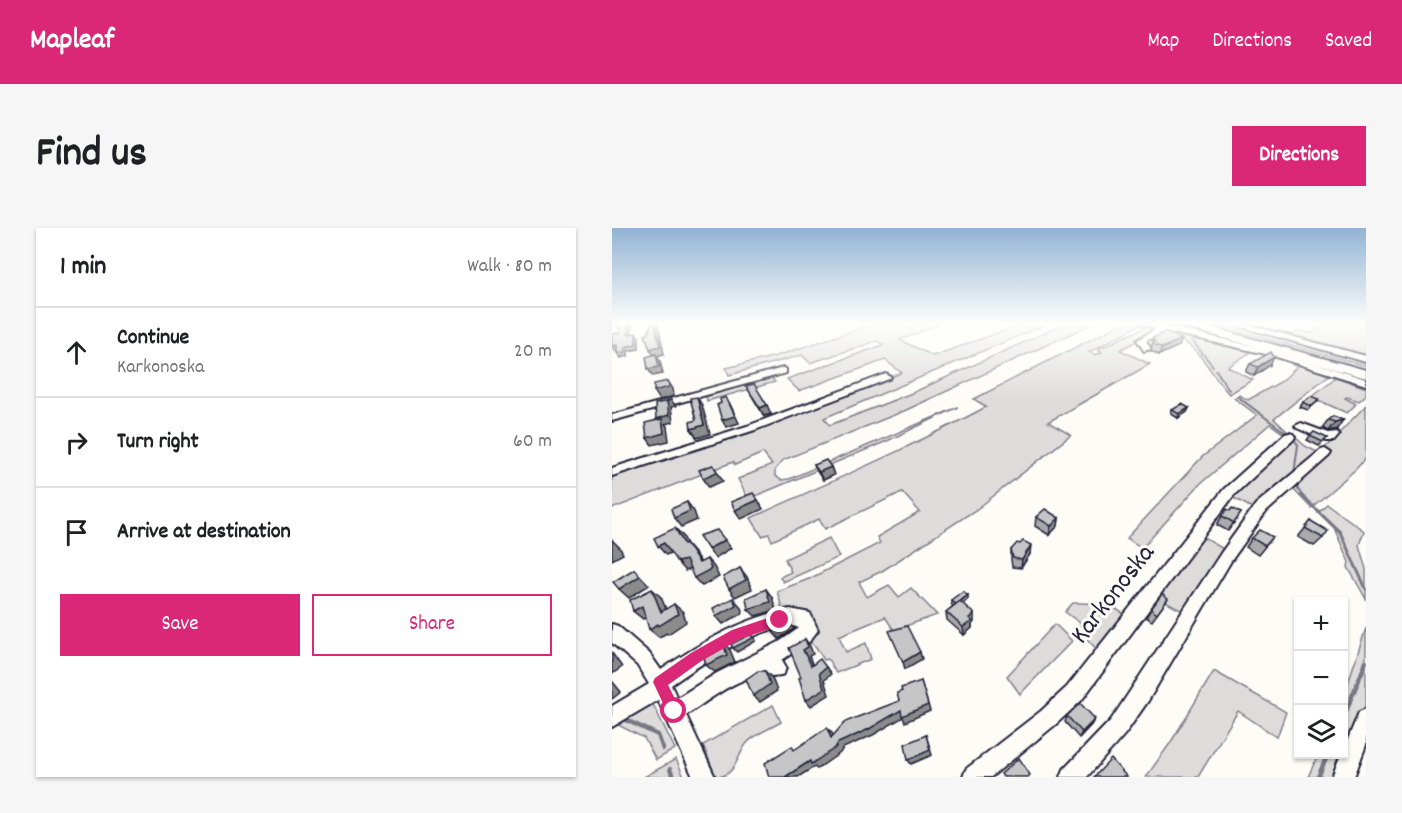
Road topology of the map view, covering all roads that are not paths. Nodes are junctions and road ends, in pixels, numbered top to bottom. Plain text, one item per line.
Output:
1 (1252, 350) edge
2 (1278, 350) edge
3 (1298, 350) edge
4 (1331, 350) edge
5 (1366, 359) edge
6 (1366, 368) edge
7 (1366, 374) edge
8 (886, 377) dead end
9 (1366, 384) edge
10 (612, 418) edge
11 (612, 427) edge
12 (1333, 435) dead end
13 (1325, 453) dead end
14 (612, 472) edge
15 (612, 632) edge
16 (777, 666) dead end
17 (734, 675) junction
18 (661, 685) junction
19 (674, 711) junction
20 (612, 717) edge
21 (1366, 719) edge
22 (704, 777) edge
23 (974, 777) edge
24 (1072, 777) edge
25 (1343, 777) edge

1 - 9 street
2 - 7 highway
3 - 6 highway
4 - 5 street
8 - 14 street
10 - 11 street
12 - 23 street, Karkonoska
13 - 24 street
15 - 18 street
16 - 17 street
17 - 18 street
17 - 19 street
18 - 19 street
18 - 20 street
19 - 22 street
21 - 25 street

